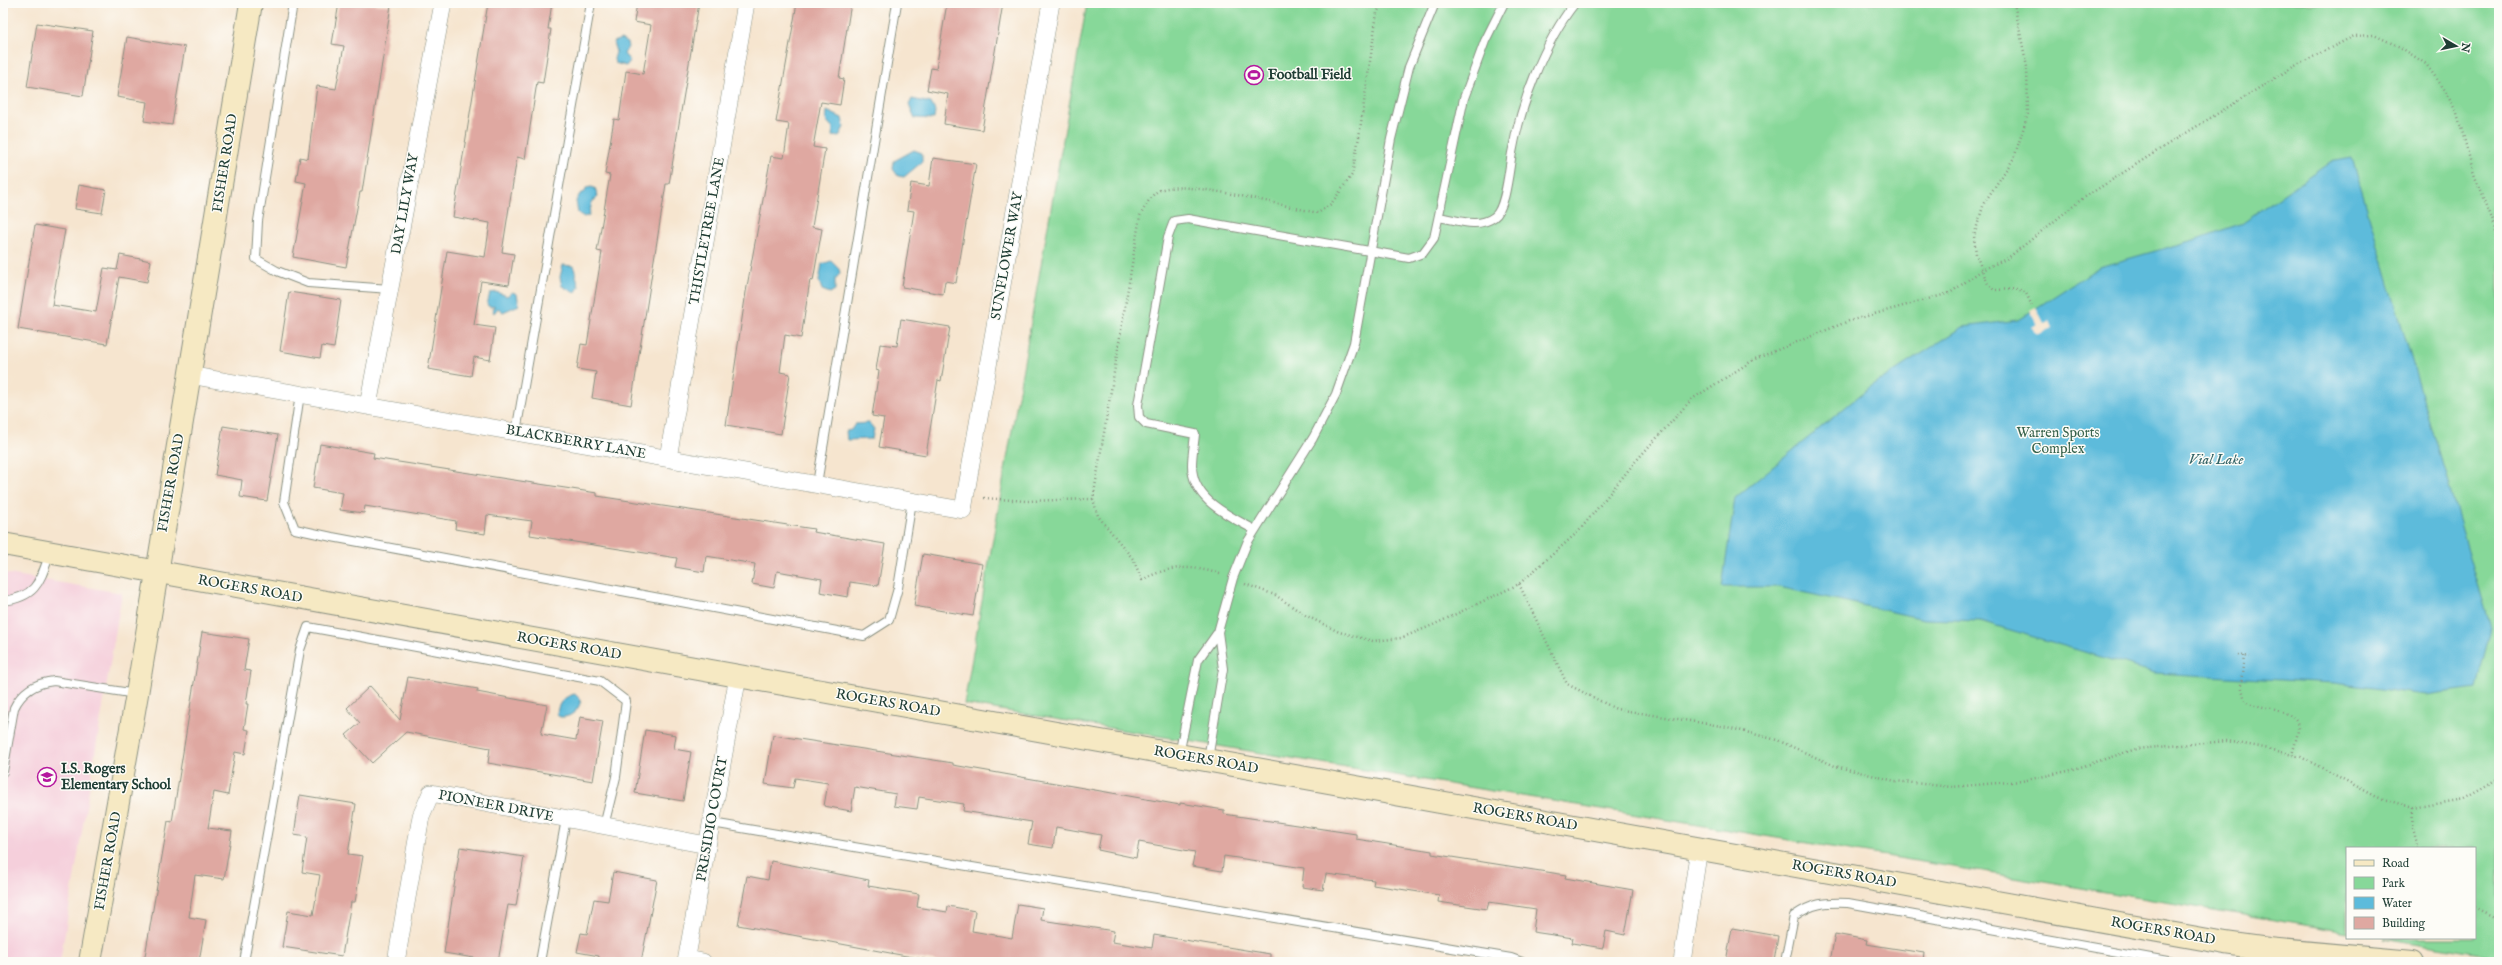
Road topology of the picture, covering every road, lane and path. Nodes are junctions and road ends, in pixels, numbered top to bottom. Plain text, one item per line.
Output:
1 (251, 3) edge
2 (292, 3) edge
3 (443, 3) edge
4 (591, 3) edge
5 (746, 3) edge
6 (897, 3) edge
7 (1051, 3) edge
8 (1382, 3) edge
9 (1435, 3) edge
10 (1504, 3) edge
11 (1575, 3) edge
12 (2014, 3) edge
13 (1439, 217) junction
14 (2499, 240) edge
15 (1371, 253) junction
16 (1982, 270) junction
17 (390, 289) junction
18 (2033, 308) dead end
19 (190, 375) junction
20 (300, 394) junction
21 (368, 406) junction
22 (516, 432) junction
23 (668, 458) junction
24 (817, 484) junction
25 (1093, 499) junction
26 (912, 501) junction
27 (964, 504) junction
28 (1253, 529) junction
29 (3, 544) edge
30 (50, 552) junction
31 (156, 572) junction
32 (1233, 578) junction
33 (1519, 584) junction
34 (3, 601) edge
35 (1218, 632) junction
36 (2238, 655) dead end
37 (2244, 656) junction
38 (2250, 657) dead end
39 (738, 676) junction
40 (137, 694) junction
41 (2292, 755) junction
42 (1178, 756) junction
43 (1207, 760) junction
44 (3, 772) edge
45 (2499, 779) edge
46 (2413, 808) junction
47 (566, 819) junction
48 (712, 823) junction
49 (604, 826) junction
50 (707, 846) junction
51 (2417, 847) edge
52 (1699, 848) junction
53 (2476, 908) edge
54 (2499, 919) edge
55 (692, 961) edge
56 (90, 962) edge
57 (244, 962) edge
58 (396, 962) edge
59 (540, 962) edge
60 (1522, 962) edge
61 (1682, 962) edge
62 (1785, 962) edge
63 (2173, 962) edge
64 (2412, 962) edge

1 - 19 street, FISHER ROAD
2 - 17 lane
3 - 17 street, DAY LILY WAY
4 - 22 lane
5 - 23 street, THISTLETREE LANE
6 - 24 lane
7 - 27 street, SUNFLOWER WAY
8 - 25 path
9 - 15 lane
10 - 13 lane
11 - 13 lane
12 - 16 path
13 - 15 lane
14 - 16 path
15 - 28 lane
15 - 28 lane
16 - 18 path
16 - 33 path
17 - 21 street, DAY LILY WAY
19 - 20 street, BLACKBERRY LANE
19 - 31 street, FISHER ROAD
20 - 21 street, BLACKBERRY LANE
20 - 26 lane
21 - 22 street, BLACKBERRY LANE
22 - 23 street, BLACKBERRY LANE
23 - 24 street, BLACKBERRY LANE
24 - 26 street, BLACKBERRY LANE
25 - 27 path
25 - 32 path
26 - 27 street, BLACKBERRY LANE
28 - 32 lane
29 - 30 street, ROGERS ROAD
30 - 31 street, ROGERS ROAD
30 - 34 lane
31 - 39 street, ROGERS ROAD
31 - 40 street, FISHER ROAD
32 - 33 path
32 - 35 lane
33 - 41 path
35 - 42 lane
35 - 43 lane
36 - 37 path
37 - 38 path
37 - 41 path
39 - 42 street, ROGERS ROAD
39 - 48 street, PRESIDIO COURT
40 - 44 lane
40 - 56 street, FISHER ROAD
41 - 46 path
42 - 43 street, ROGERS ROAD
43 - 52 street, ROGERS ROAD
45 - 46 path
46 - 51 path
47 - 49 street, PIONEER DRIVE
47 - 58 street, PIONEER DRIVE
47 - 59 lane
48 - 50 street, PRESIDIO COURT
48 - 60 lane
49 - 50 street, PIONEER DRIVE
49 - 57 lane
50 - 55 street, PRESIDIO COURT
52 - 61 street
52 - 64 street, ROGERS ROAD
53 - 54 path
62 - 63 lane

